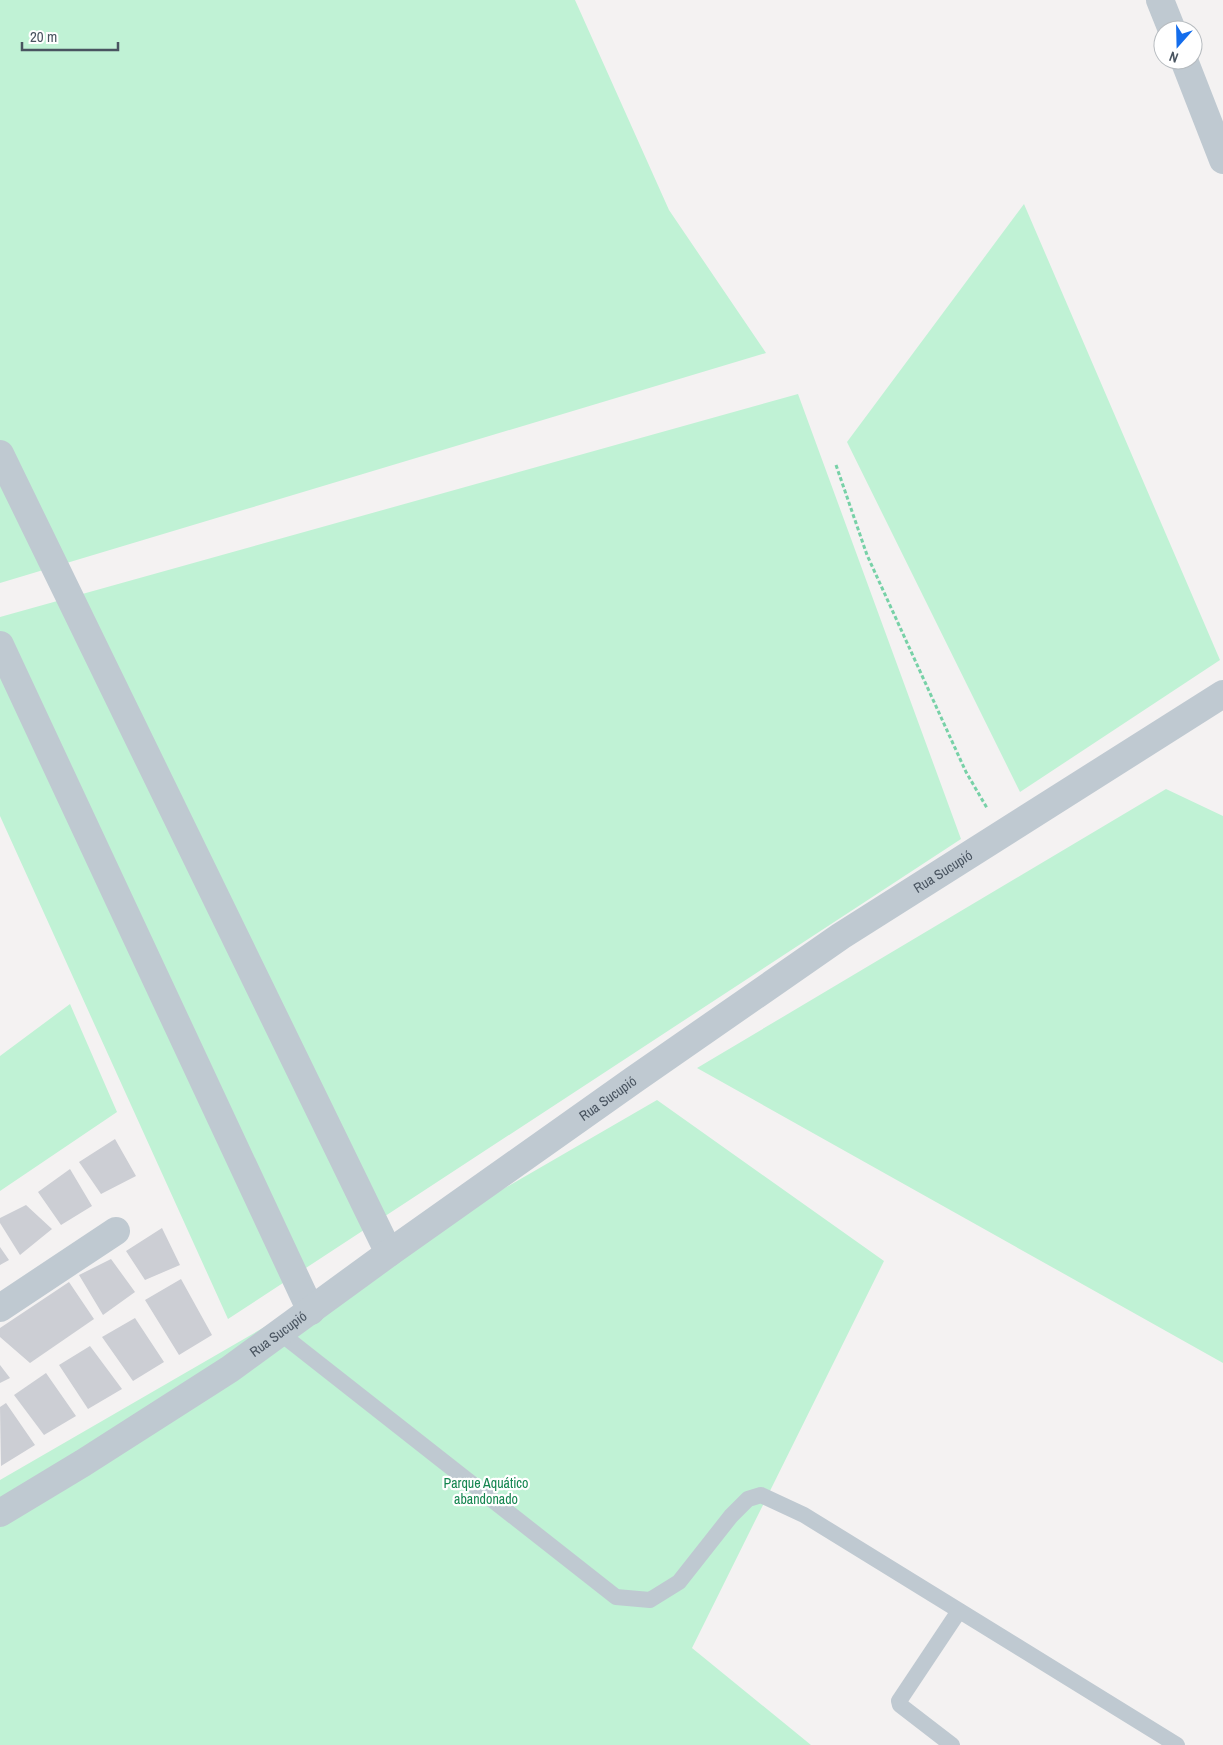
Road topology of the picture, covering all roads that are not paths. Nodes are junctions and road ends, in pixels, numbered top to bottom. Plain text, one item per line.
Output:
1 (1160, 0) edge
2 (1168, 20) edge
3 (1188, 70) edge
4 (1223, 160) edge
5 (0, 454) edge
6 (0, 645) edge
7 (1223, 694) edge
8 (116, 1230) dead end
9 (389, 1253) junction
10 (0, 1308) edge
11 (311, 1311) junction
12 (280, 1334) junction
13 (0, 1513) edge
14 (960, 1611) junction
15 (952, 1745) edge
16 (1177, 1745) edge

1 - 2 street
3 - 4 street
5 - 9 street
6 - 11 street
7 - 9 street, Rua Sucupió
8 - 10 street
9 - 11 street, Rua Sucupió
11 - 12 street, Rua Sucupió
12 - 13 street, Rua Sucupió
12 - 14 lane
14 - 15 lane
14 - 16 lane

